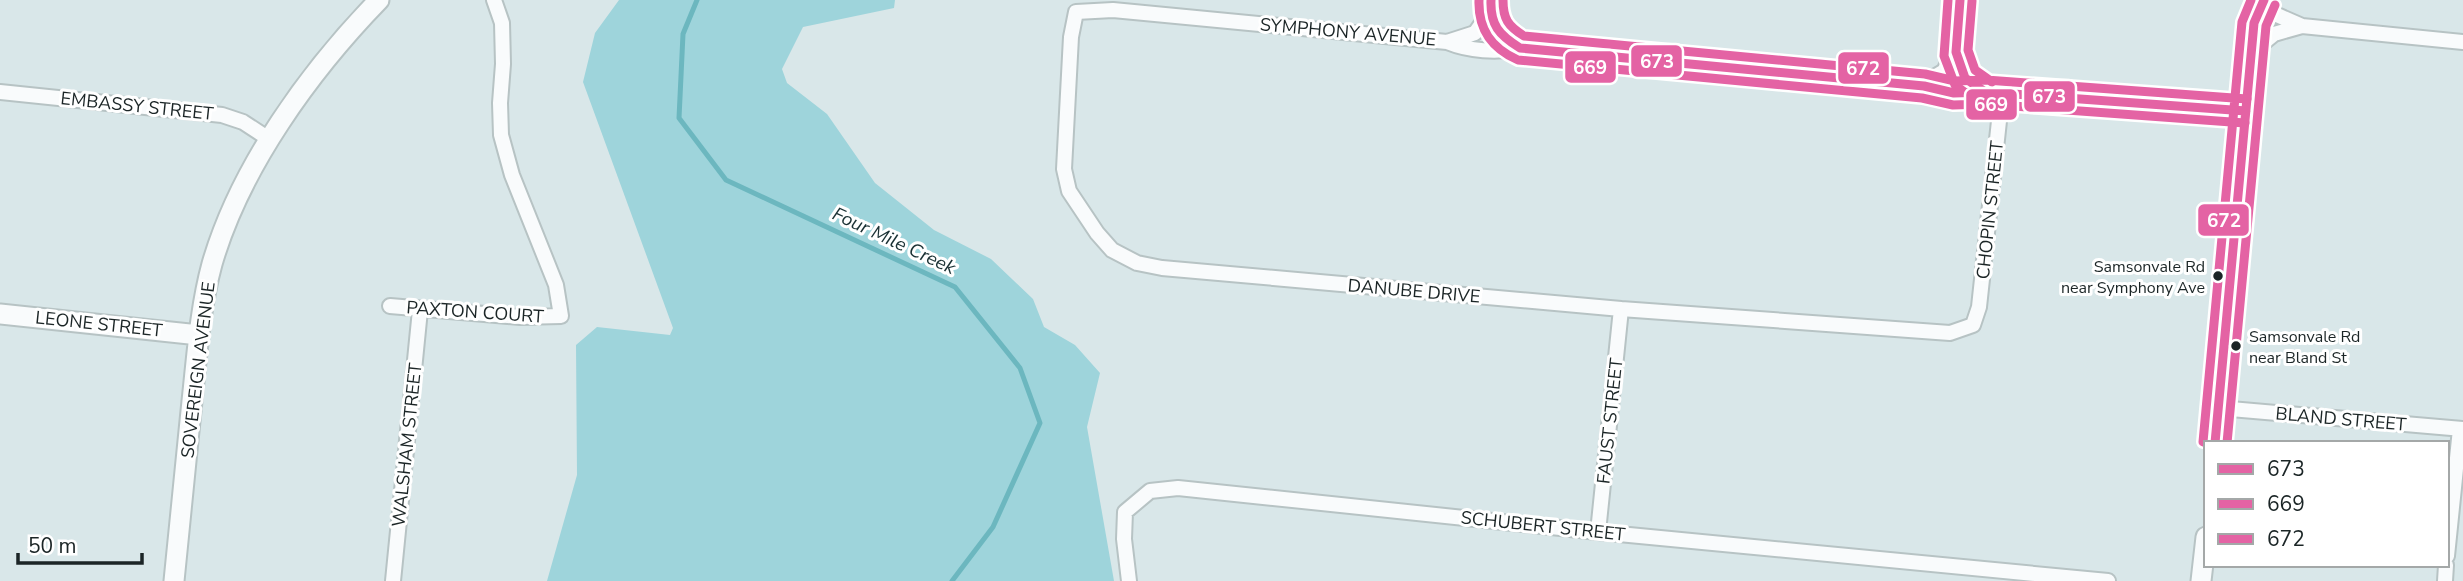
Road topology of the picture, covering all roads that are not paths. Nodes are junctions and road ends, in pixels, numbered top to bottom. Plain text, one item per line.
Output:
1 (379, 0) edge
2 (494, 0) edge
3 (1960, 0) edge
4 (2258, 1) edge
5 (1491, 6) edge
6 (1076, 12) joint
7 (2302, 26) junction
8 (1447, 42) junction
9 (2463, 42) edge
10 (1520, 48) junction
11 (1956, 52) junction
12 (2252, 52) junction
13 (1924, 86) junction
14 (0, 92) edge
15 (1994, 92) junction
16 (2246, 111) junction
17 (269, 139) junction
18 (390, 306) dead end
19 (1621, 309) junction
20 (420, 310) junction
21 (0, 314) edge
22 (1973, 325) joint
23 (199, 335) junction
24 (2218, 408) junction
25 (2461, 429) edge
26 (2215, 441) edge
27 (1598, 533) junction
28 (2449, 538) edge
29 (2204, 555) edge
30 (1968, 575) edge
31 (174, 581) edge
32 (393, 581) edge
33 (1129, 581) edge
34 (2108, 581) edge
35 (2201, 581) edge

1 - 17 street, SOVEREIGN AVENUE
2 - 20 street, PAXTON COURT
3 - 11 street
4 - 7 street
4 - 12 street
5 - 8 street
5 - 10 street
6 - 8 street, SYMPHONY AVENUE
6 - 19 street, DANUBE DRIVE
7 - 9 street
7 - 12 street
8 - 10 street, SYMPHONY AVENUE
10 - 13 street, SYMPHONY AVENUE
11 - 13 street
11 - 15 street
12 - 16 street
13 - 15 street, SYMPHONY AVENUE
14 - 17 street, EMBASSY STREET
15 - 16 street, SYMPHONY AVENUE
15 - 22 street, CHOPIN STREET
16 - 24 street
17 - 23 street, SOVEREIGN AVENUE
18 - 20 street, PAXTON COURT
19 - 22 street, DANUBE DRIVE
19 - 27 street, FAUST STREET
20 - 32 street, WALSHAM STREET
21 - 23 street, LEONE STREET
23 - 31 street, SOVEREIGN AVENUE
24 - 25 street, BLAND STREET
24 - 26 street
25 - 28 street
27 - 30 street, SCHUBERT STREET
27 - 33 street, SCHUBERT STREET
29 - 35 street
30 - 34 street, SCHUBERT STREET

